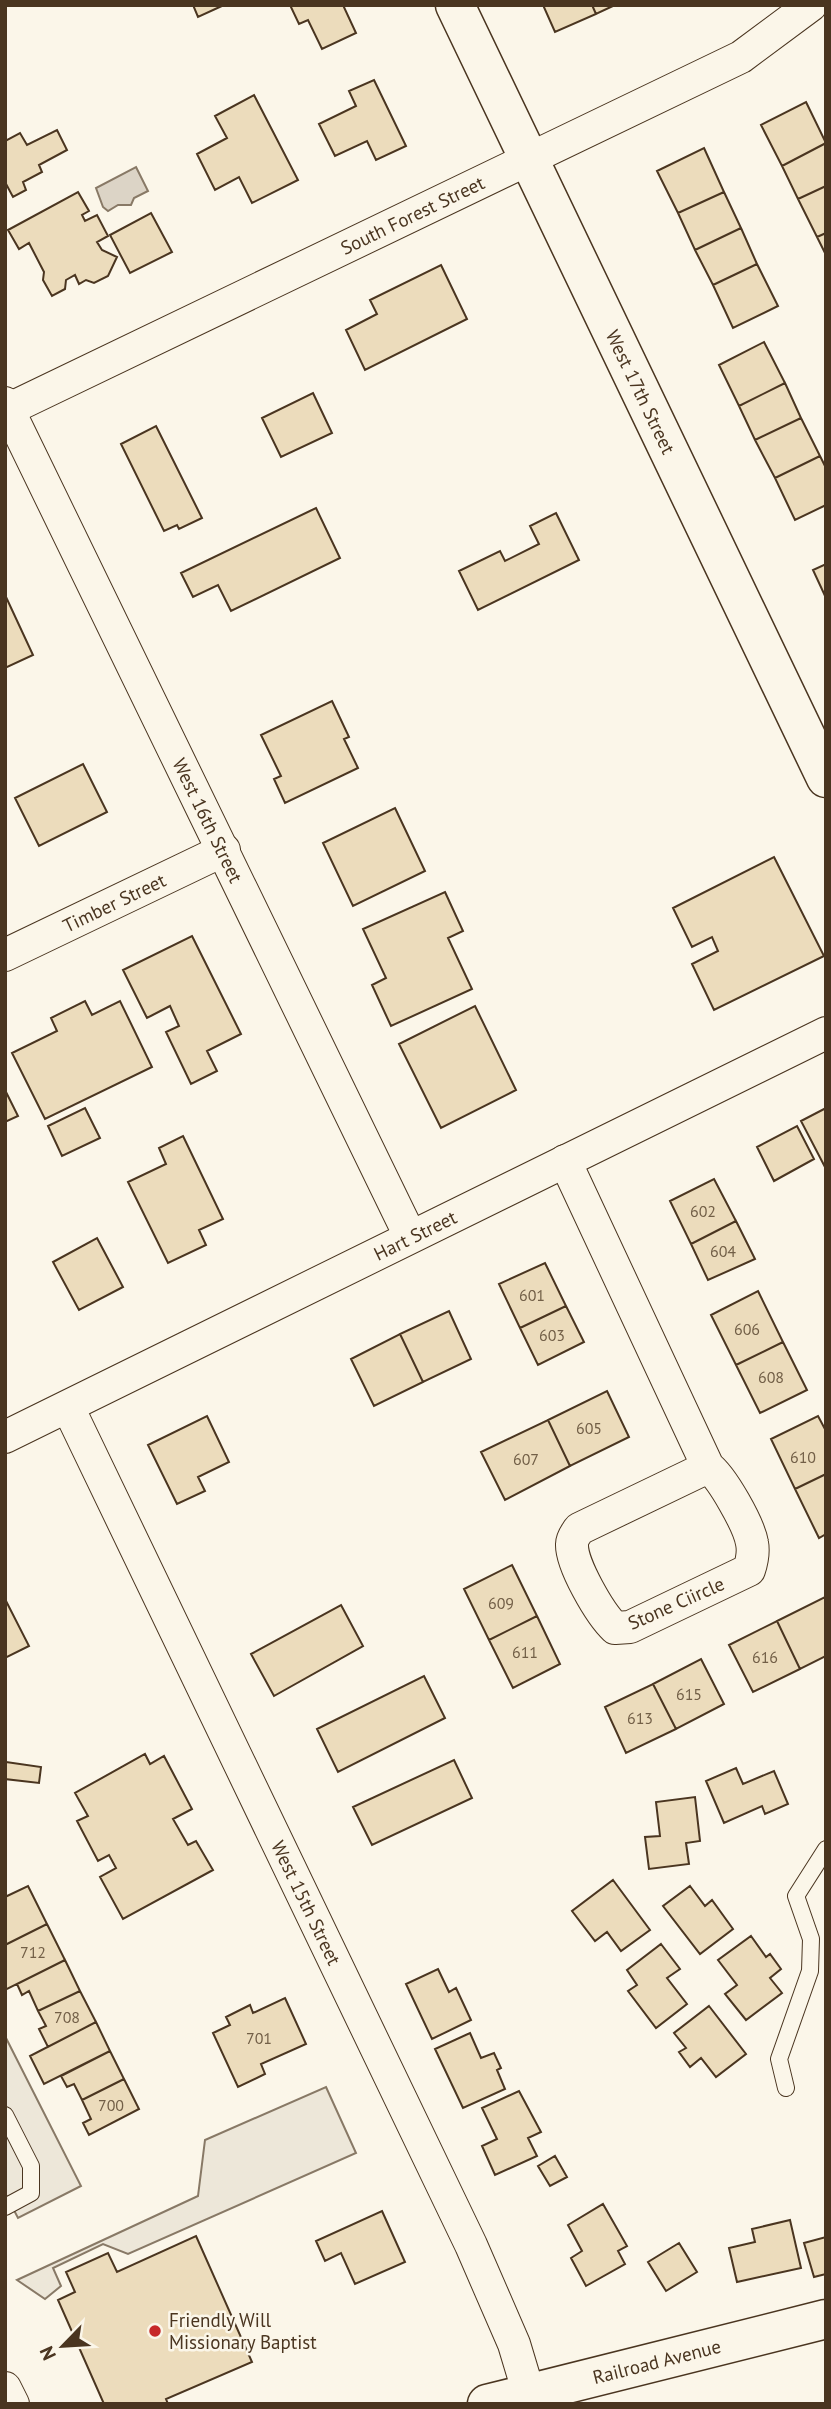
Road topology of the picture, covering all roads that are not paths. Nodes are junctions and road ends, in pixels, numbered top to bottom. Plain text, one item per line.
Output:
1 (455, 5) edge
2 (811, 5) edge
3 (529, 158) junction
4 (6, 408) edge
5 (821, 753) edge
6 (224, 850) junction
7 (5, 955) edge
8 (826, 1033) edge
9 (565, 1161) junction
10 (410, 1236) junction
11 (68, 1407) junction
12 (5, 1437) edge
13 (708, 1467) junction
14 (826, 1849) edge
15 (786, 2088) dead end
16 (5, 2115) edge
17 (5, 2207) edge
18 (826, 2319) edge
19 (5, 2388) edge
20 (531, 2398) edge
21 (13, 2404) edge
22 (487, 2404) edge

1 - 3 street, West 17th Street
2 - 3 street, South Forest Street
3 - 4 street, South Forest Street
3 - 5 street, West 17th Street
4 - 6 street, West 16th Street
6 - 7 street, Timber Street
6 - 10 street, West 16th Street
8 - 9 street, Hart Street
9 - 10 street, Hart Street
9 - 13 street, Stone Ciircle
10 - 11 street, Hart Street
11 - 12 street, Hart Street
11 - 20 street, West 15th Street
13 - 13 street, Stone Ciircle
14 - 15 lane
16 - 17 lane
18 - 20 street, Railroad Avenue
19 - 21 street
20 - 22 street, Railroad Avenue

